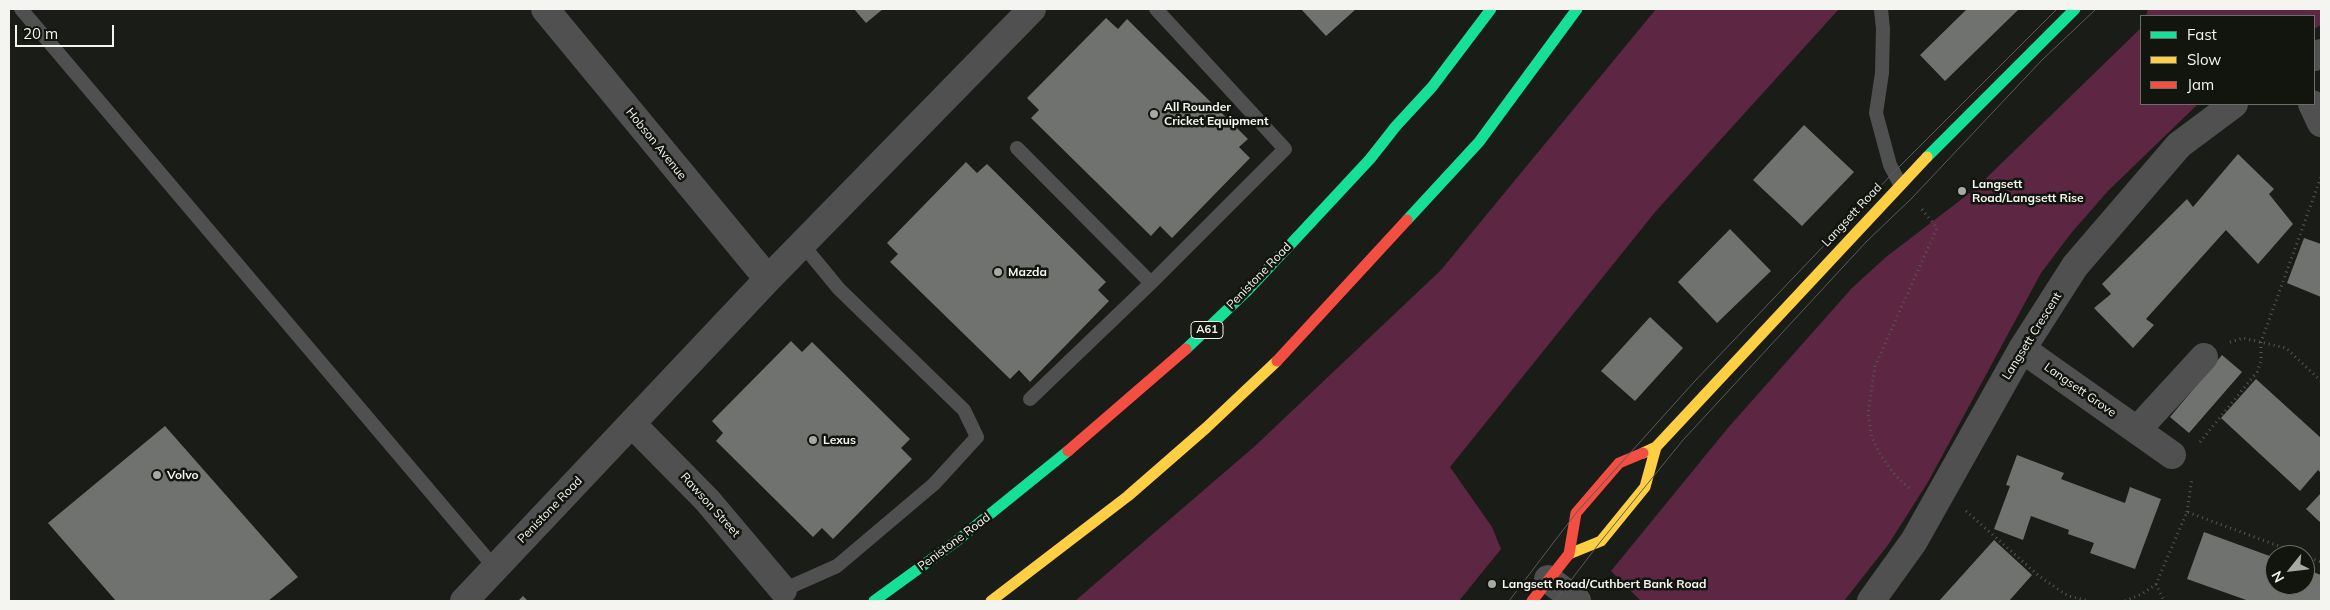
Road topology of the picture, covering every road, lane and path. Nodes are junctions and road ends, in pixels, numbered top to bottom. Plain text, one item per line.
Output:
1 (21, 9) edge
2 (545, 9) edge
3 (1032, 9) edge
4 (1156, 9) edge
5 (1492, 9) edge
6 (1577, 9) edge
7 (1881, 9) edge
8 (2075, 9) edge
9 (2233, 105) edge
10 (2312, 105) edge
11 (2321, 123) edge
12 (1017, 148) dead end
13 (2321, 177) edge
14 (1900, 184) junction
15 (802, 244) junction
16 (768, 279) junction
17 (1151, 283) junction
18 (2261, 342) junction
19 (2022, 349) junction
20 (2204, 357) joint
21 (2321, 381) edge
22 (1030, 399) dead end
23 (632, 424) junction
24 (2137, 430) junction
25 (2198, 444) dead end
26 (1656, 447) junction
27 (2172, 455) dead end
28 (1937, 498) junction
29 (2277, 545) edge
30 (1569, 554) junction
31 (495, 568) junction
32 (1548, 579) junction
33 (2156, 584) junction
34 (783, 590) joint
35 (464, 601) edge
36 (874, 601) edge
37 (991, 601) edge
38 (1532, 601) edge
39 (1577, 601) edge
40 (1871, 601) edge
41 (2088, 601) edge
42 (2125, 601) edge
43 (2164, 601) edge

1 - 31 lane
2 - 16 street, Hobson Avenue
3 - 15 street, Penistone Road
4 - 17 lane
5 - 36 main road, Penistone Road / A61
6 - 37 main road
7 - 14 lane
8 - 14 main road, Langsett Road
9 - 19 street, Langsett Crescent
10 - 11 street
12 - 17 lane
13 - 18 path
14 - 26 main road, Langsett Road
14 - 28 path
15 - 16 street, Penistone Road
15 - 34 lane
16 - 23 street, Penistone Road
17 - 22 lane
18 - 20 path
18 - 21 path
18 - 25 path
19 - 24 street, Langsett Grove
19 - 28 street, Langsett Crescent
20 - 24 street
23 - 31 street, Penistone Road
23 - 34 street, Rawson Street
24 - 27 street, Langsett Grove
26 - 30 main road, Langsett Road
26 - 30 main road, Langsett Road
28 - 40 street, Langsett Crescent
28 - 41 path
29 - 33 path
30 - 32 main road, Langsett Road
31 - 35 street, Penistone Road
32 - 38 main road, Langsett Road
32 - 39 street
33 - 42 path
33 - 43 path

